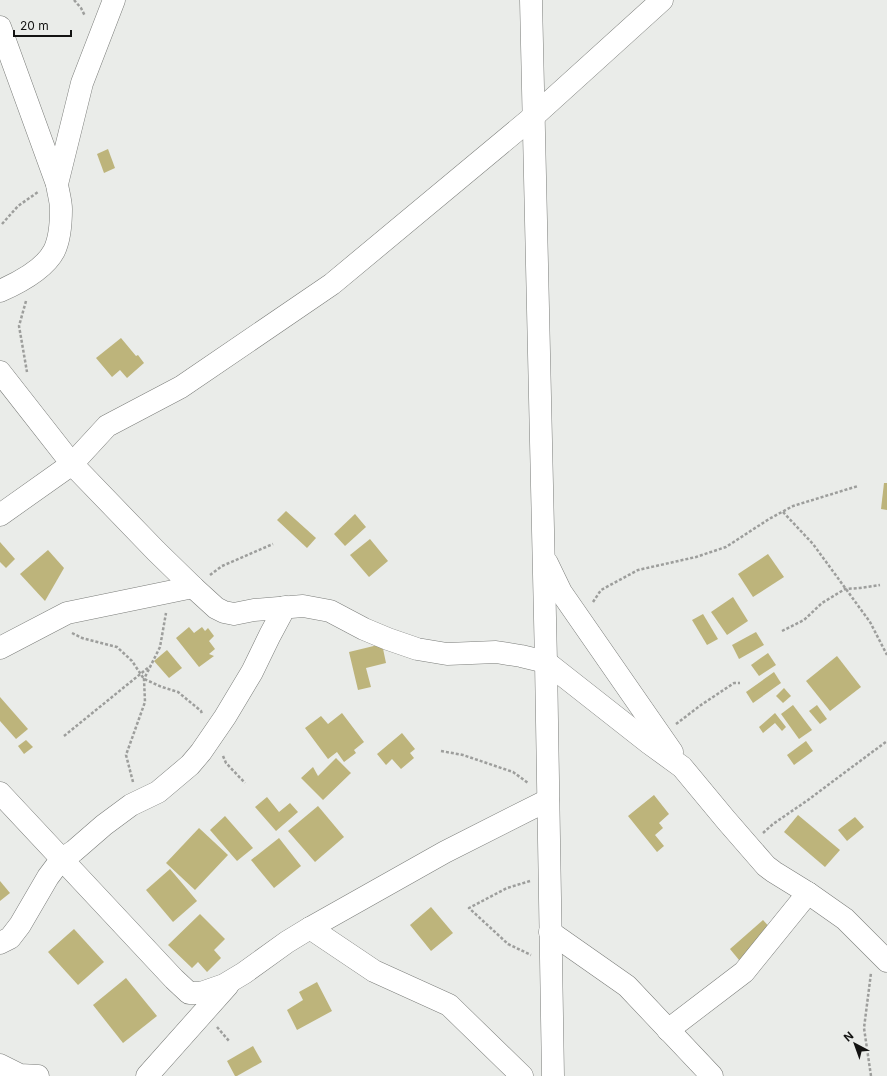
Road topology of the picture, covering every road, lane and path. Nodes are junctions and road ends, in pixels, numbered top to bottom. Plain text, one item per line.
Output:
1 (114, 0) edge
2 (531, 0) edge
3 (662, 0) edge
4 (0, 27) edge
5 (534, 116) junction
6 (57, 184) junction
7 (2, 224) dead end
8 (35, 272) junction
9 (0, 291) edge
10 (0, 372) edge
11 (28, 378) dead end
12 (72, 464) junction
13 (858, 486) dead end
14 (783, 512) junction
15 (0, 515) edge
16 (273, 544) dead end
17 (544, 557) junction
18 (880, 585) dead end
19 (193, 587) junction
20 (845, 589) junction
21 (166, 592) junction
22 (285, 607) junction
23 (581, 621) junction
24 (45, 624) junction
25 (782, 631) dead end
26 (0, 648) edge
27 (887, 655) edge
28 (546, 662) junction
29 (151, 666) junction
30 (140, 674) junction
31 (144, 679) junction
32 (740, 683) dead end
33 (213, 734) junction
34 (64, 736) dead end
35 (664, 741) junction
36 (887, 742) edge
37 (441, 751) dead end
38 (682, 767) junction
39 (246, 783) dead end
40 (0, 793) edge
41 (548, 800) junction
42 (135, 802) junction
43 (748, 846) junction
44 (62, 859) junction
45 (549, 875) junction
46 (808, 893) junction
47 (310, 928) junction
48 (550, 932) junction
49 (0, 943) edge
50 (882, 956) edge
51 (551, 965) junction
52 (231, 981) junction
53 (668, 1030) junction
54 (0, 1065) edge
55 (27, 1076) edge
56 (147, 1076) edge
57 (522, 1076) edge
58 (553, 1076) edge
59 (712, 1076) edge
60 (870, 1076) edge

1 - 6 street
2 - 5 street
3 - 5 street
4 - 6 street
5 - 12 street
5 - 17 street
6 - 7 path
6 - 8 street
8 - 9 street
8 - 11 path
10 - 12 street
12 - 15 street
12 - 19 street
13 - 14 path
14 - 20 path
14 - 23 path
16 - 19 path
17 - 23 street
17 - 28 street
18 - 20 path
19 - 21 street
19 - 22 street
20 - 25 path
20 - 27 path
21 - 24 street
21 - 29 path
22 - 28 street
22 - 33 street
23 - 35 street
24 - 26 street
24 - 30 path
28 - 38 street
28 - 41 street
29 - 30 path
29 - 31 path
30 - 31 path
30 - 34 path
31 - 33 path
31 - 42 path
32 - 35 path
33 - 39 path
33 - 42 street
35 - 38 street
36 - 43 path
37 - 41 path
38 - 43 street
40 - 44 street
41 - 45 street
41 - 47 street
42 - 44 street
43 - 46 street
44 - 49 street
44 - 52 street
45 - 48 street
45 - 51 path
46 - 50 street
46 - 53 street
47 - 52 street
47 - 57 street
48 - 51 street
48 - 53 street
50 - 60 path
51 - 58 street
52 - 56 street
53 - 59 street
54 - 55 street

